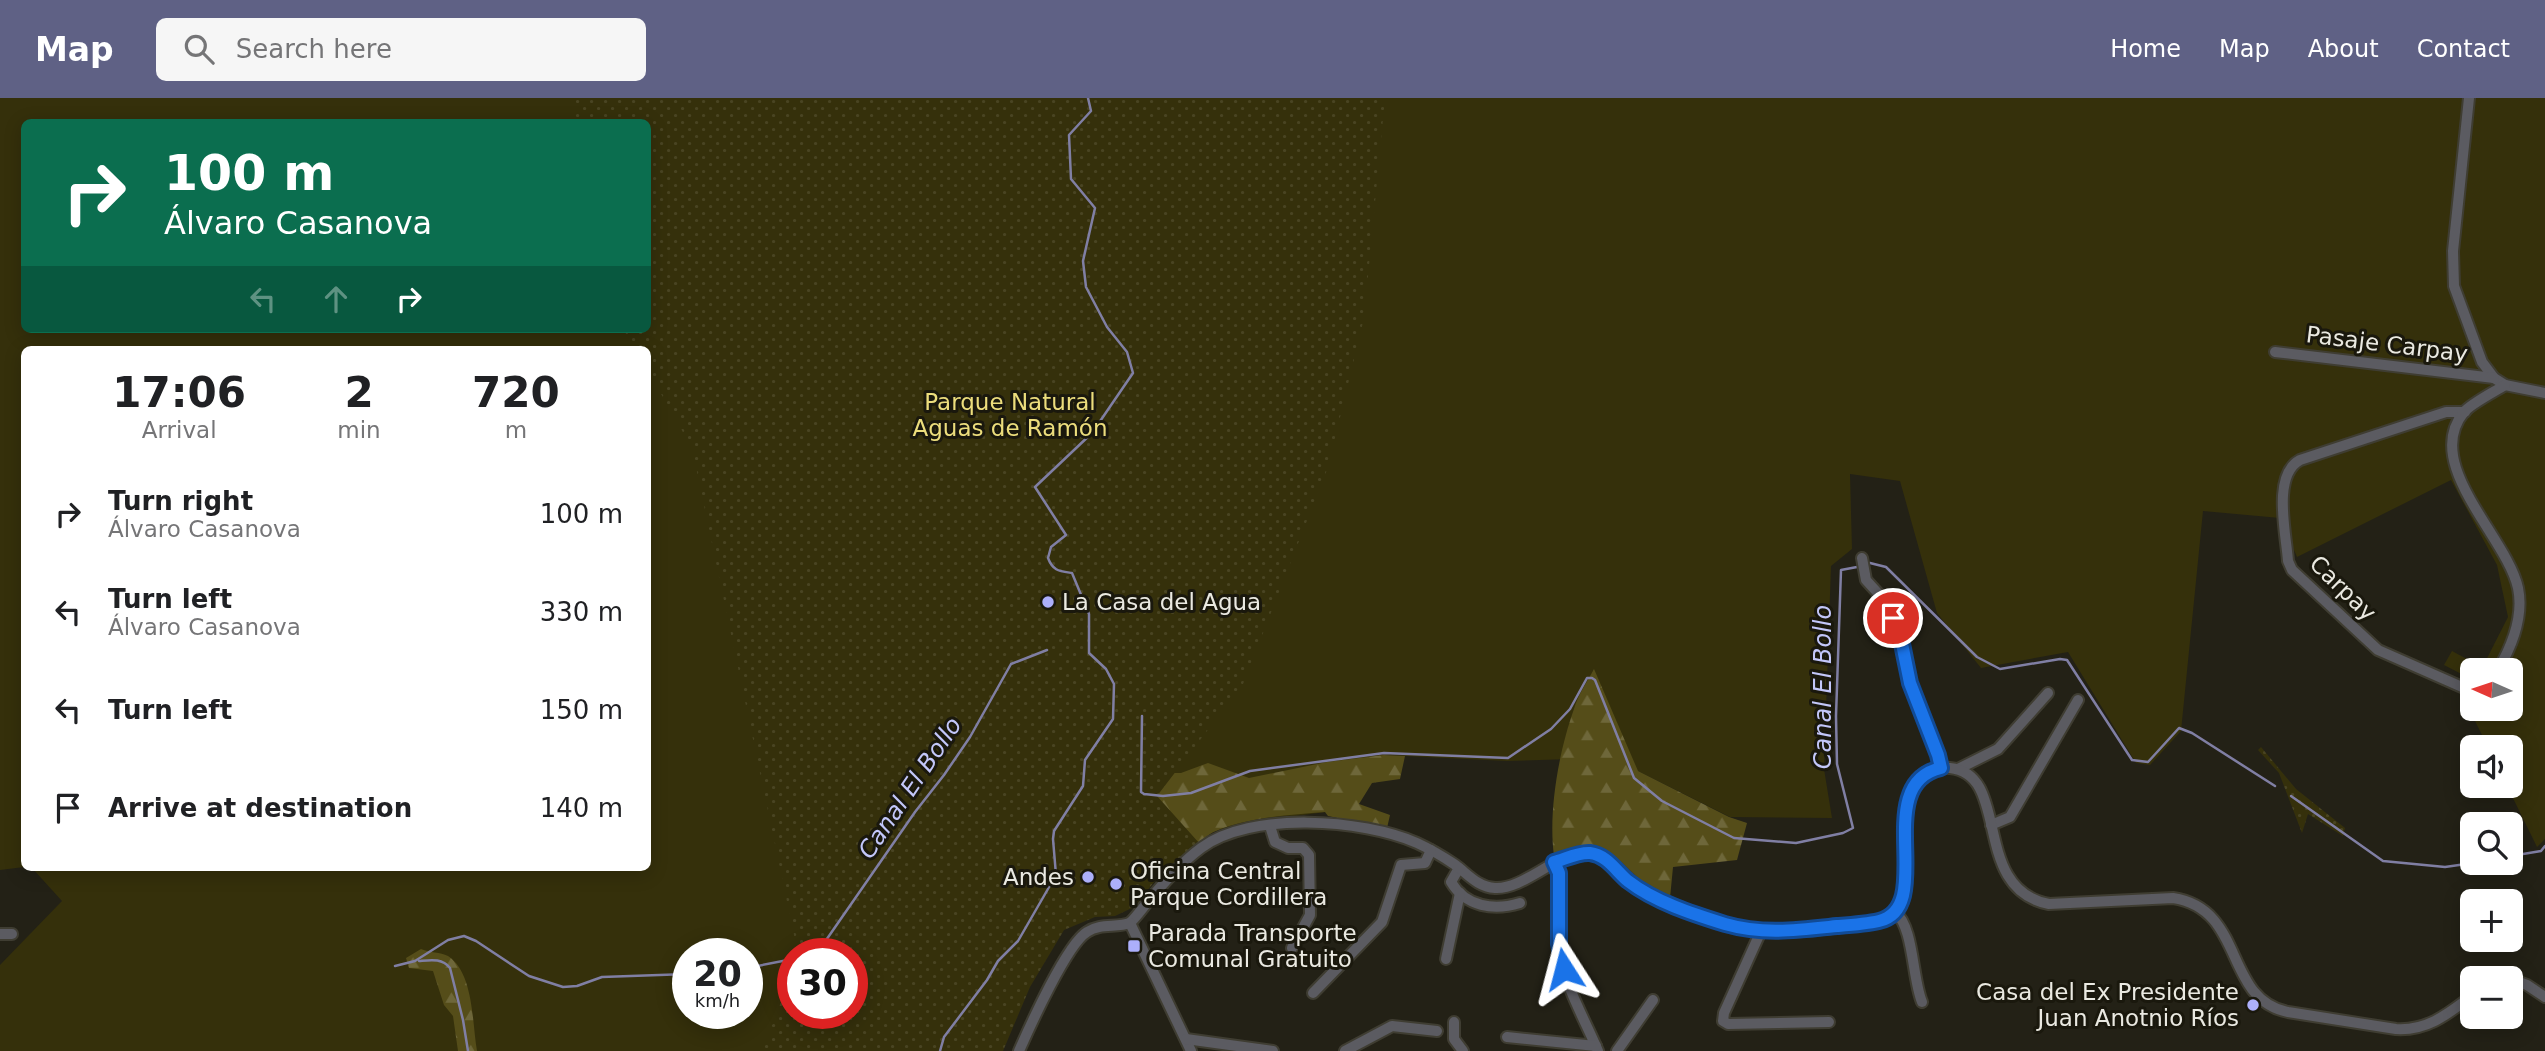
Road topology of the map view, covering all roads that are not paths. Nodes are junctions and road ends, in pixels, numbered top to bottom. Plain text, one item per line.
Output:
1 (2469, 98) edge
2 (2275, 352) dead end
3 (2494, 378) junction
4 (2505, 386) junction
5 (2545, 393) edge
6 (2465, 412) junction
7 (1862, 558) dead end
8 (2505, 658) edge
9 (2460, 686) edge
10 (2048, 693) dead end
11 (2078, 700) dead end
12 (1941, 768) junction
13 (1958, 769) junction
14 (1991, 825) junction
15 (1270, 826) junction
16 (1432, 850) junction
17 (1554, 862) junction
18 (1459, 868) junction
19 (1461, 893) junction
20 (1520, 903) dead end
21 (1895, 912) junction
22 (1130, 923) junction
23 (1761, 931) junction
24 (1292, 948) dead end
25 (1446, 959) dead end
26 (2523, 984) edge
27 (1313, 993) dead end
28 (2545, 997) edge
29 (1653, 1000) dead end
30 (1922, 1002) dead end
31 (2460, 1004) edge
32 (1454, 1022) dead end
33 (1829, 1022) dead end
34 (1437, 1031) dead end
35 (1507, 1037) dead end
36 (1186, 1039) junction
37 (1597, 1049) edge
38 (1019, 1051) edge
39 (1191, 1051) edge
40 (1273, 1051) edge
41 (1345, 1051) edge
42 (1463, 1051) edge
43 (1617, 1051) edge

1 - 3 street
2 - 3 street, Pasaje Carpay
3 - 4 street
4 - 5 street
4 - 6 street, Carpay
6 - 8 street
6 - 9 street, Carpay
7 - 12 street
10 - 13 street
11 - 14 street
12 - 13 street
12 - 21 street
13 - 14 street
14 - 31 street
15 - 16 street
15 - 22 street
15 - 24 street
16 - 18 street
16 - 27 street
17 - 18 street
17 - 23 street
17 - 37 street
18 - 19 street
19 - 20 street
19 - 25 street
21 - 23 street
21 - 30 street
22 - 36 street
22 - 38 street
23 - 33 street
26 - 28 street
29 - 43 street
32 - 42 street
34 - 41 street
35 - 37 street
36 - 39 street
36 - 40 street

